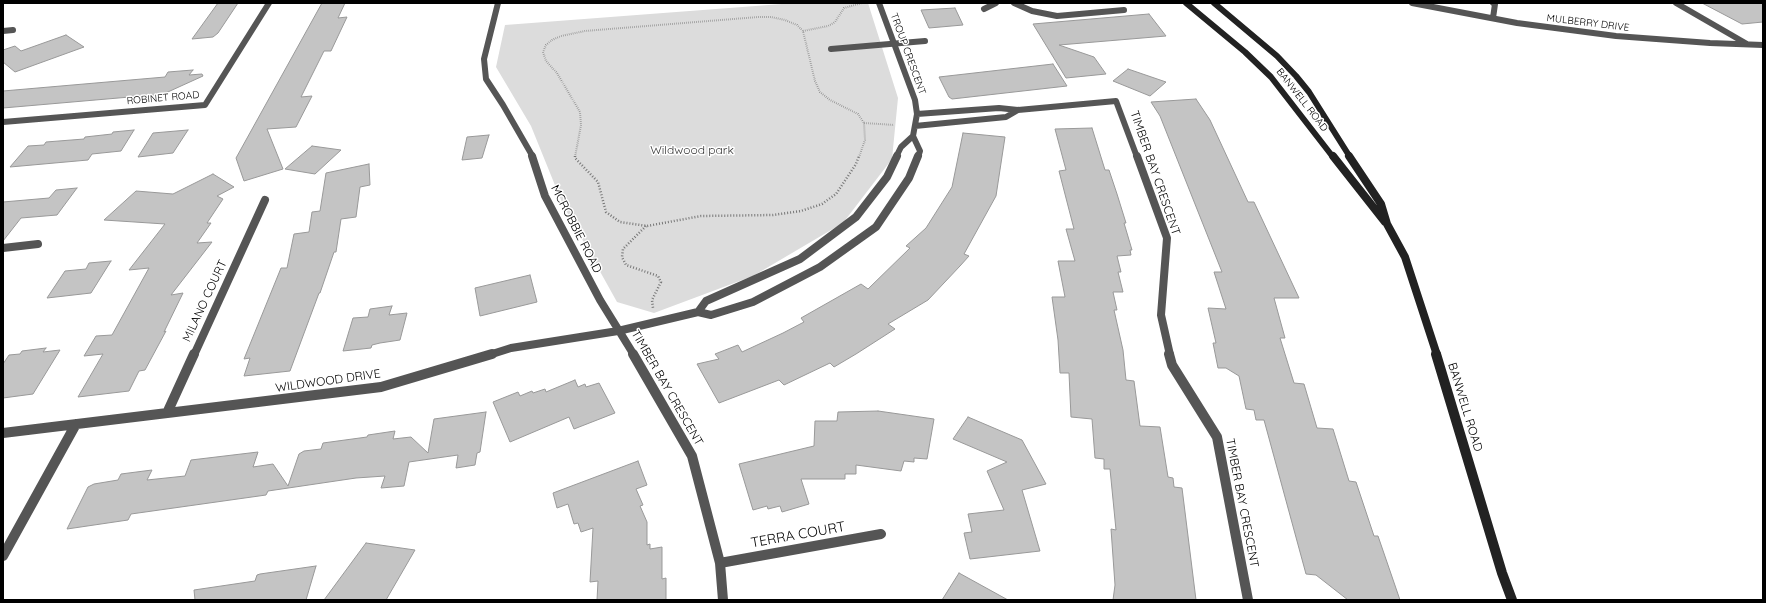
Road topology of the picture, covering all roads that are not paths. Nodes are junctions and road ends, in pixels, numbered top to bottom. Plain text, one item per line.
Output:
1 (269, 3) edge
2 (498, 3) edge
3 (879, 3) edge
4 (996, 3) edge
5 (1014, 3) edge
6 (1186, 3) edge
7 (1214, 3) edge
8 (1412, 3) edge
9 (1493, 3) edge
10 (1676, 3) edge
11 (984, 9) dead end
12 (1124, 10) dead end
13 (1493, 18) junction
14 (13, 30) dead end
15 (3, 31) edge
16 (925, 41) dead end
17 (894, 43) junction
18 (1748, 45) junction
19 (1763, 45) edge
20 (831, 49) dead end
21 (1018, 110) junction
22 (917, 114) junction
23 (3, 122) edge
24 (915, 126) junction
25 (913, 136) junction
26 (265, 200) dead end
27 (1387, 224) junction
28 (38, 244) dead end
29 (3, 248) edge
30 (698, 312) junction
31 (618, 330) junction
32 (167, 413) junction
33 (76, 424) junction
34 (3, 433) edge
35 (881, 534) dead end
36 (3, 556) edge
37 (720, 563) junction
38 (723, 600) edge
39 (1248, 600) edge
40 (1512, 600) edge

1 - 23 street, ROBINET ROAD
2 - 31 street, MCROBBIE ROAD
3 - 17 street, TROUP CRESCENT
4 - 11 street
5 - 12 street
6 - 27 main road, BANWELL ROAD
7 - 27 main road, BANWELL ROAD
8 - 13 street, MULBERRY DRIVE
9 - 13 street
10 - 18 street
13 - 18 street, MULBERRY DRIVE
14 - 15 street
16 - 17 street
17 - 20 street
17 - 22 street, TROUP CRESCENT
18 - 19 street, MULBERRY DRIVE
21 - 22 street, TIMBER BAY CRESCENT
21 - 24 street, TIMBER BAY CRESCENT
21 - 39 street, TIMBER BAY CRESCENT
22 - 24 street, TROUP CRESCENT
24 - 25 street, TROUP CRESCENT
25 - 30 street
25 - 30 street, TROUP CRESCENT
26 - 32 street, MILANO COURT
27 - 40 main road, BANWELL ROAD
28 - 29 street
30 - 31 street, WILDWOOD DRIVE
31 - 32 street, WILDWOOD DRIVE
31 - 37 street, TIMBER BAY CRESCENT
32 - 33 street, WILDWOOD DRIVE
33 - 34 street, WILDWOOD DRIVE
33 - 36 street
35 - 37 street, TERRA COURT
37 - 38 street, TIMBER BAY CRESCENT

